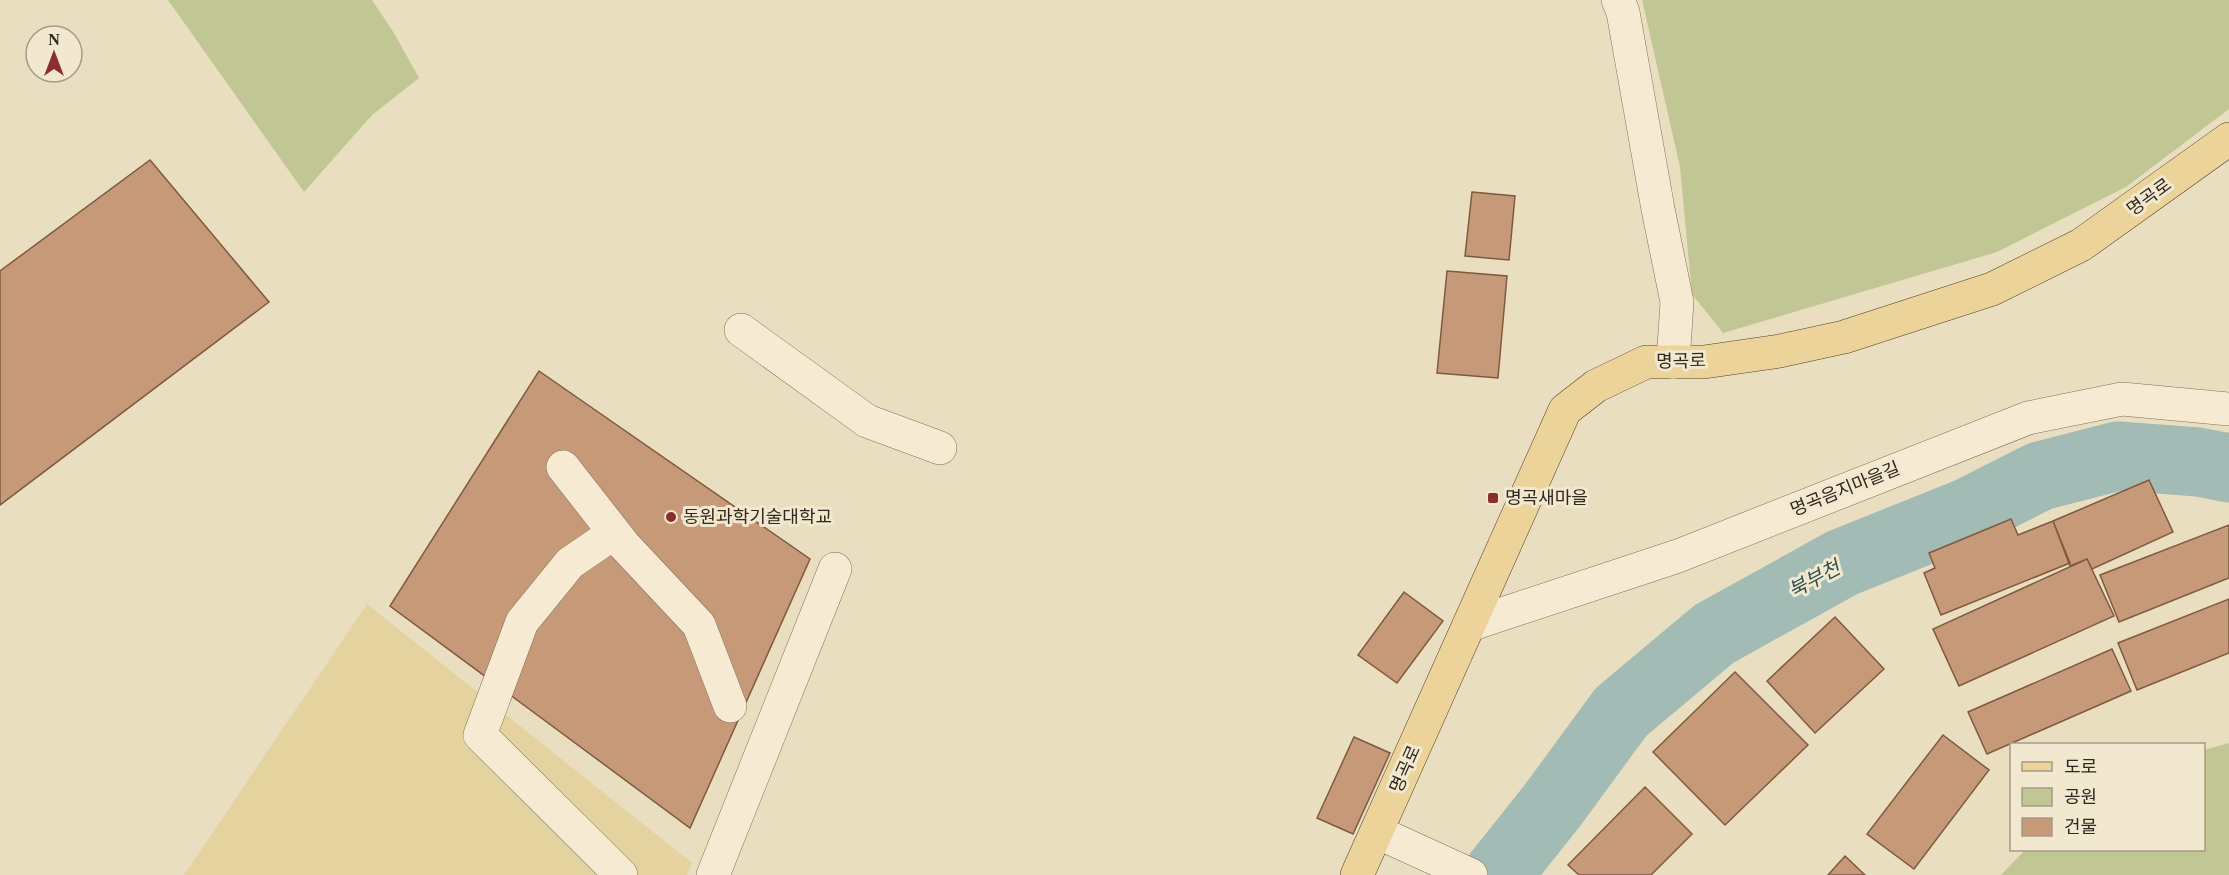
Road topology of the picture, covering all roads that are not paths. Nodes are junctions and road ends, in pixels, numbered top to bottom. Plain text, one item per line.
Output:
1 (1618, 0) edge
2 (2229, 139) edge
3 (741, 330) dead end
4 (1673, 362) junction
5 (2229, 410) edge
6 (940, 448) dead end
7 (563, 467) dead end
8 (614, 533) junction
9 (835, 569) dead end
10 (1469, 626) junction
11 (730, 706) dead end
12 (1377, 832) junction
13 (621, 875) edge
14 (713, 875) edge
15 (1357, 875) edge
16 (1471, 875) edge

1 - 4 street
2 - 4 main road, 명곡로
3 - 6 street
4 - 10 main road, 명곡로
5 - 10 street, 명곡음지마을길
7 - 8 street
8 - 11 street
8 - 13 street
9 - 14 street
10 - 12 main road, 명곡로
12 - 15 main road, 명곡로
12 - 16 street

